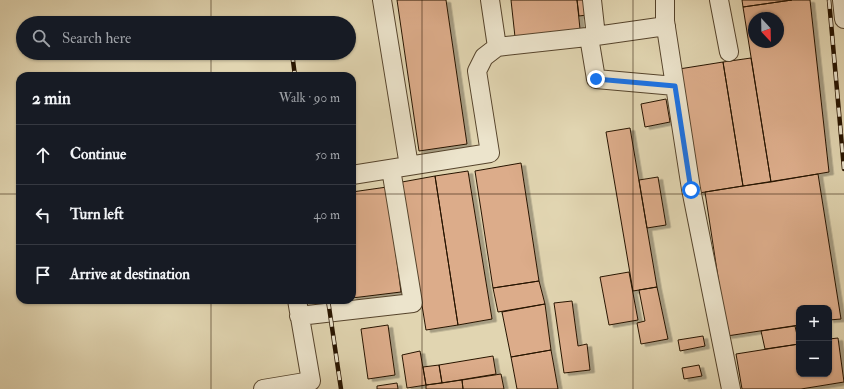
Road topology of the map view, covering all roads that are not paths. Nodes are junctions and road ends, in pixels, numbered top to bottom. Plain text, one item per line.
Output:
1 (382, 0) edge
2 (490, 0) edge
3 (592, 0) edge
4 (665, 0) edge
5 (720, 0) edge
6 (842, 0) edge
7 (844, 19) edge
8 (666, 26) junction
9 (593, 37) junction
10 (497, 47) junction
11 (729, 52) dead end
12 (675, 86) junction
13 (409, 166) junction
14 (391, 169) junction
15 (356, 175) edge
16 (298, 308) edge
17 (263, 389) edge
18 (731, 389) edge

1 - 13 street
2 - 10 street
3 - 9 street
4 - 8 street
5 - 11 street
6 - 7 street
8 - 9 street
8 - 12 street
9 - 10 street
9 - 12 street
10 - 13 street
12 - 18 street
13 - 14 street
14 - 15 street
14 - 16 street
16 - 17 street

